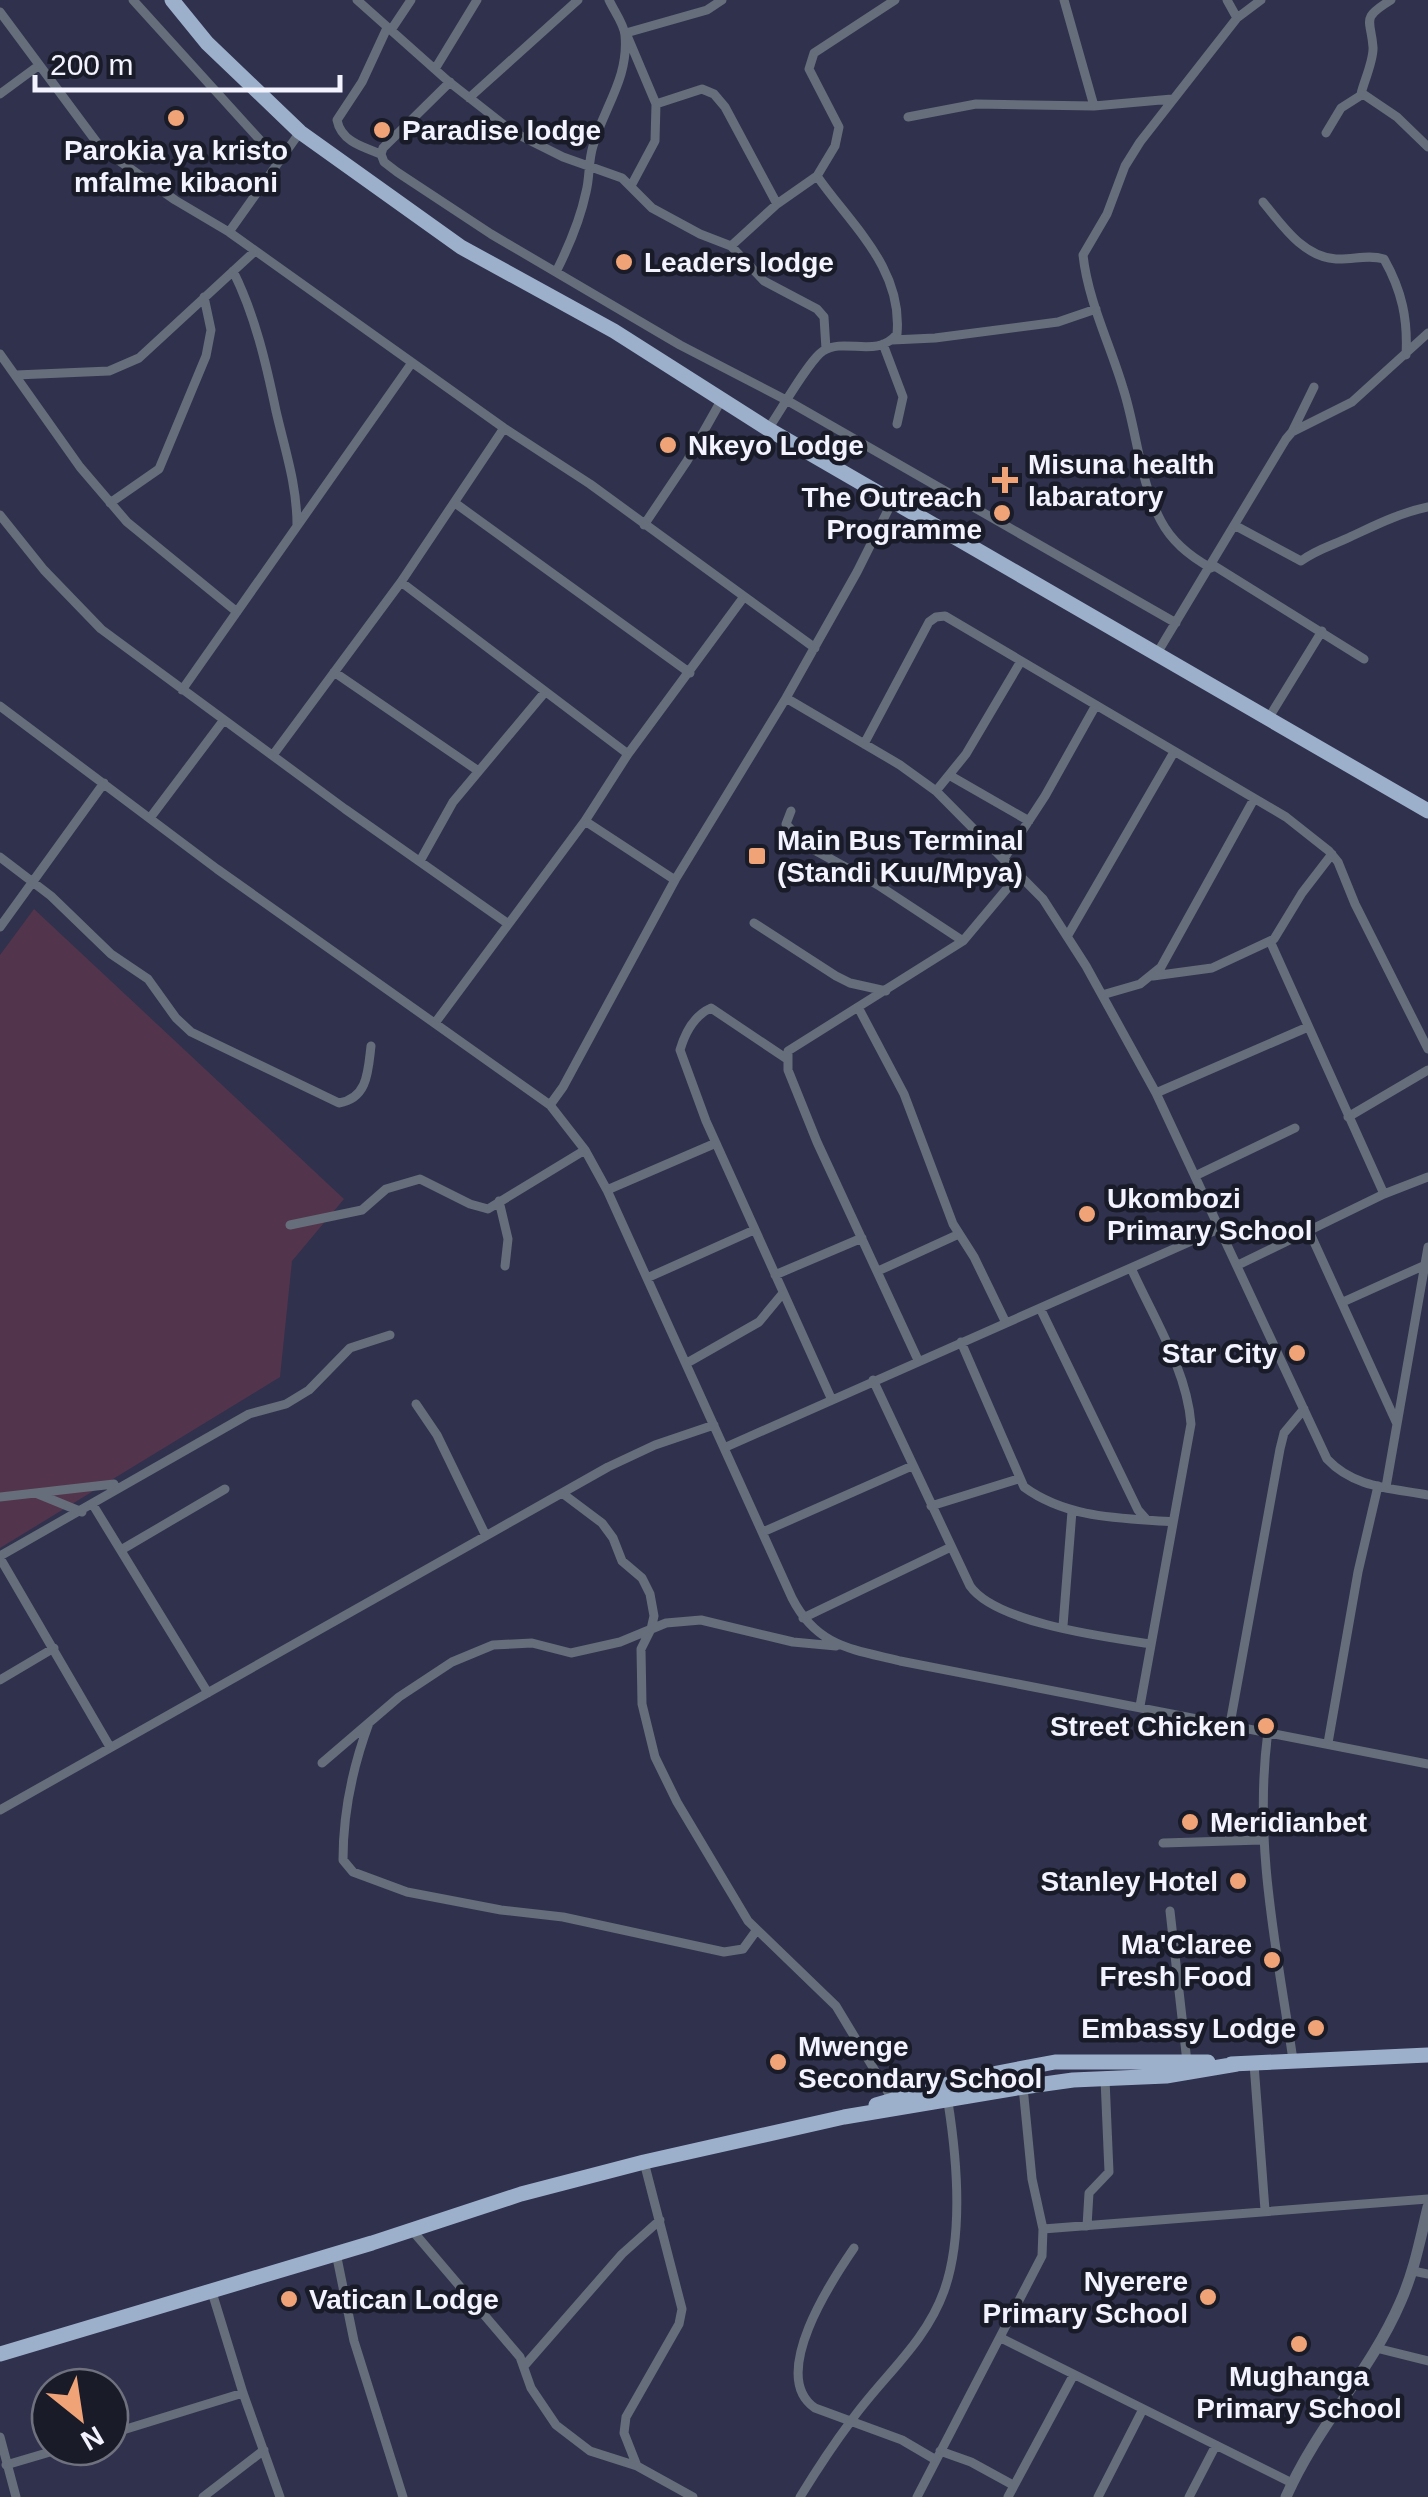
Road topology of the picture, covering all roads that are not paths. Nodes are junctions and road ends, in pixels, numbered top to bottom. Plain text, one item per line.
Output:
1 (132, 0) edge
2 (172, 0) edge
3 (357, 0) edge
4 (411, 0) edge
5 (477, 0) edge
6 (555, 0) edge
7 (578, 0) edge
8 (609, 0) edge
9 (722, 0) edge
10 (872, 0) edge
11 (895, 0) edge
12 (1064, 0) edge
13 (1226, 0) edge
14 (1262, 0) edge
15 (1391, 0) edge
16 (567, 9) junction
17 (878, 11) junction
18 (0, 12) edge
19 (1237, 18) junction
20 (389, 29) junction
21 (626, 33) junction
22 (38, 66) junction
23 (435, 69) junction
24 (450, 82) junction
25 (0, 94) edge
26 (1361, 94) junction
27 (469, 98) junction
28 (1172, 98) junction
29 (656, 104) junction
30 (1094, 106) junction
31 (908, 118) dead end
32 (300, 132) junction
33 (1326, 133) dead end
34 (1428, 147) edge
35 (380, 154) junction
36 (279, 161) junction
37 (588, 165) junction
38 (817, 176) junction
39 (631, 186) junction
40 (1262, 202) dead end
41 (777, 204) junction
42 (229, 232) junction
43 (732, 246) junction
44 (255, 251) junction
45 (233, 271) junction
46 (556, 272) junction
47 (204, 297) junction
48 (1096, 308) junction
49 (1428, 334) edge
50 (887, 342) junction
51 (826, 349) junction
52 (0, 354) edge
53 (1406, 355) junction
54 (412, 364) junction
55 (16, 375) junction
56 (1314, 387) dead end
57 (722, 399) junction
58 (788, 401) junction
59 (897, 424) dead end
60 (504, 428) junction
61 (768, 429) junction
62 (1292, 432) junction
63 (892, 502) junction
64 (110, 503) junction
65 (455, 503) junction
66 (1428, 508) edge
67 (0, 515) edge
68 (644, 525) junction
69 (1236, 526) junction
70 (296, 528) junction
71 (1212, 566) junction
72 (400, 582) junction
73 (744, 598) junction
74 (237, 612) junction
75 (1176, 623) junction
76 (1322, 632) junction
77 (814, 648) junction
78 (1156, 655) junction
79 (1364, 658) dead end
80 (1021, 661) junction
81 (334, 672) junction
82 (690, 673) junction
83 (182, 690) junction
84 (545, 692) junction
85 (786, 698) junction
86 (1096, 705) junction
87 (0, 706) edge
88 (1268, 719) junction
89 (224, 720) junction
90 (864, 744) junction
91 (1174, 752) junction
92 (628, 754) junction
93 (273, 755) junction
94 (477, 770) junction
95 (950, 775) junction
96 (104, 784) junction
97 (936, 791) junction
98 (1254, 799) junction
99 (791, 810) dead end
100 (1428, 811) edge
101 (150, 818) junction
102 (585, 821) junction
103 (1029, 822) junction
104 (1332, 854) junction
105 (0, 856) edge
106 (1005, 857) junction
107 (420, 862) junction
108 (1020, 873) junction
109 (675, 880) junction
110 (32, 881) junction
111 (507, 923) junction
112 (754, 923) dead end
113 (0, 926) edge
114 (1068, 936) junction
115 (963, 941) junction
116 (1270, 941) junction
117 (1153, 976) junction
118 (886, 991) junction
119 (1102, 996) junction
120 (859, 1008) junction
121 (435, 1023) junction
122 (1308, 1026) junction
123 (371, 1046) dead end
124 (1428, 1049) edge
125 (787, 1058) junction
126 (1428, 1070) edge
127 (1156, 1093) junction
128 (550, 1105) junction
129 (1348, 1117) junction
130 (1294, 1128) dead end
131 (716, 1143) junction
132 (586, 1150) junction
133 (1197, 1175) junction
134 (1428, 1177) edge
135 (607, 1190) junction
136 (1384, 1194) junction
137 (499, 1201) junction
138 (290, 1225) dead end
139 (1221, 1228) junction
140 (754, 1230) junction
141 (1309, 1232) junction
142 (959, 1234) junction
143 (862, 1238) junction
144 (1428, 1247) edge
145 (1238, 1265) junction
146 (505, 1266) dead end
147 (1423, 1266) junction
148 (1131, 1268) junction
149 (878, 1271) junction
150 (775, 1275) junction
151 (647, 1278) junction
152 (783, 1292) junction
153 (1343, 1302) junction
154 (1040, 1308) junction
155 (1006, 1322) junction
156 (390, 1335) dead end
157 (960, 1342) junction
158 (918, 1360) junction
159 (687, 1363) junction
160 (873, 1380) junction
161 (831, 1398) junction
162 (416, 1404) dead end
163 (1304, 1410) junction
164 (714, 1425) junction
165 (1398, 1426) junction
166 (726, 1447) junction
167 (912, 1466) junction
168 (1018, 1479) junction
169 (114, 1484) dead end
170 (1382, 1487) junction
171 (225, 1489) dead end
172 (32, 1492) junction
173 (562, 1493) junction
174 (1428, 1495) edge
175 (0, 1497) edge
176 (93, 1506) junction
177 (931, 1506) junction
178 (82, 1512) junction
179 (1072, 1512) junction
180 (1146, 1520) junction
181 (1173, 1522) junction
182 (763, 1532) junction
183 (486, 1536) junction
184 (951, 1547) junction
185 (120, 1550) junction
186 (0, 1557) edge
187 (803, 1618) junction
188 (1063, 1626) junction
189 (652, 1629) junction
190 (1151, 1644) junction
191 (837, 1646) junction
192 (54, 1648) junction
193 (0, 1680) edge
194 (208, 1693) junction
195 (1140, 1706) junction
196 (369, 1723) junction
197 (1230, 1724) junction
198 (1268, 1731) junction
199 (1328, 1743) junction
200 (110, 1746) junction
201 (322, 1763) dead end
202 (1428, 1764) edge
203 (0, 1810) edge
204 (1262, 1840) junction
205 (1163, 1843) dead end
206 (1170, 1910) dead end
207 (756, 1931) junction
208 (1428, 2054) edge
209 (1293, 2060) junction
210 (1254, 2064) junction
211 (1188, 2068) junction
212 (1105, 2079) junction
213 (1023, 2087) junction
214 (892, 2100) junction
215 (948, 2102) junction
216 (844, 2116) junction
217 (644, 2162) junction
218 (1428, 2203) edge
219 (1264, 2210) junction
220 (660, 2220) junction
221 (1087, 2226) junction
222 (411, 2229) junction
223 (1043, 2229) junction
224 (854, 2248) dead end
225 (336, 2253) junction
226 (1413, 2271) junction
227 (1428, 2274) edge
228 (211, 2289) junction
229 (1002, 2338) junction
230 (1376, 2348) junction
231 (0, 2354) edge
232 (1428, 2362) edge
233 (525, 2366) junction
234 (1073, 2376) junction
235 (243, 2394) junction
236 (1142, 2411) junction
237 (850, 2421) junction
238 (130, 2428) edge
239 (0, 2437) edge
240 (1216, 2446) junction
241 (264, 2450) junction
242 (938, 2456) junction
243 (30, 2458) edge
244 (6, 2465) junction
245 (637, 2466) junction
246 (1292, 2484) junction
247 (1013, 2485) junction
248 (12, 2496) edge
249 (203, 2497) edge
250 (280, 2497) edge
251 (403, 2497) edge
252 (693, 2497) edge
253 (800, 2497) edge
254 (917, 2497) edge
255 (1008, 2497) edge
256 (1098, 2497) edge
257 (1188, 2497) edge
258 (1286, 2497) edge

1 - 36 street
2 - 32 highway
3 - 20 street
4 - 20 street
5 - 23 street
6 - 16 street
7 - 16 street
8 - 21 street
9 - 21 street
10 - 17 street
11 - 17 street
12 - 30 street
13 - 19 street
14 - 19 street
15 - 26 street
16 - 27 street
17 - 38 street
18 - 22 street
19 - 28 street
20 - 23 street
20 - 35 street
21 - 29 street
21 - 37 street
22 - 25 street
22 - 42 street
23 - 24 street
24 - 27 street
24 - 35 street
26 - 33 street
26 - 34 street
27 - 37 street
28 - 30 street
28 - 48 street
29 - 39 street
29 - 41 street
30 - 31 street
32 - 36 street
32 - 57 highway
35 - 46 street
36 - 42 street
37 - 39 street
37 - 46 street
38 - 41 street
38 - 50 street
39 - 43 street
40 - 53 street
41 - 43 street
42 - 44 street
43 - 51 street
44 - 45 street
44 - 54 street
45 - 47 street
45 - 70 street
46 - 58 street
47 - 55 street
47 - 64 street
48 - 50 street
48 - 71 street
49 - 53 street
50 - 51 street
50 - 59 street
51 - 58 street
52 - 55 street
53 - 62 street
54 - 60 street
54 - 70 street
55 - 64 street
56 - 62 street
57 - 61 highway
57 - 68 street
58 - 61 street
58 - 75 street
60 - 65 street
60 - 68 street
61 - 63 highway
62 - 69 street
63 - 77 street
63 - 78 highway
64 - 74 street
65 - 72 street
65 - 82 street
66 - 69 street
67 - 83 street
68 - 73 street
69 - 71 street
70 - 74 street
71 - 75 street
71 - 76 street
72 - 81 street
72 - 84 street
73 - 77 street
73 - 82 street
74 - 83 street
75 - 78 street
76 - 79 street
76 - 88 street
77 - 85 street
78 - 88 highway
80 - 86 street
80 - 90 street
80 - 95 street
81 - 93 street
81 - 94 street
82 - 92 street
83 - 89 street
84 - 92 street
84 - 94 street
85 - 90 street
85 - 109 street
86 - 91 street
86 - 103 street
87 - 96 street
88 - 100 highway
89 - 93 street
89 - 101 street
90 - 97 street
91 - 98 street
91 - 114 street
92 - 102 street
93 - 107 street
94 - 107 street
95 - 97 street
95 - 103 street
96 - 101 street
96 - 110 street
97 - 106 street
98 - 104 street
98 - 117 street
99 - 115 street
101 - 121 street
102 - 109 street
102 - 111 street
103 - 106 street
104 - 116 street
104 - 124 street
105 - 110 street
106 - 108 street
107 - 111 street
108 - 114 street
108 - 115 street
109 - 128 street
110 - 113 street
110 - 123 street
111 - 121 street
112 - 118 street
114 - 119 street
115 - 118 street
116 - 117 street
116 - 122 street
117 - 119 street
118 - 120 street
119 - 127 street
120 - 125 street
120 - 142 street
121 - 128 street
122 - 127 street
122 - 129 street
125 - 131 street
125 - 143 street
126 - 129 street
127 - 133 street
128 - 132 street
129 - 136 street
130 - 133 street
131 - 135 street
131 - 140 street
132 - 135 street
132 - 137 street
133 - 139 street
134 - 136 street
135 - 151 street
136 - 141 street
137 - 138 street
137 - 146 street
139 - 145 street
139 - 148 street
140 - 150 street
140 - 151 street
141 - 145 street
141 - 153 street
142 - 149 street
142 - 155 street
143 - 149 street
143 - 150 street
144 - 147 street
145 - 163 street
147 - 153 street
147 - 165 street
148 - 154 street
148 - 181 street
149 - 158 street
150 - 152 street
151 - 159 street
152 - 159 street
152 - 161 street
153 - 165 street
154 - 155 street
154 - 180 street
155 - 157 street
156 - 176 street
157 - 158 street
157 - 168 street
158 - 160 street
159 - 164 street
160 - 161 street
160 - 167 street
161 - 166 street
162 - 183 street
163 - 170 street
163 - 197 street
164 - 166 street
164 - 173 street
165 - 170 street
166 - 182 street
167 - 177 street
167 - 182 street
168 - 177 street
168 - 179 street
169 - 172 street
170 - 174 street
170 - 199 street
171 - 185 street
172 - 175 street
172 - 178 street
173 - 183 street
173 - 189 street
176 - 178 street
176 - 185 street
177 - 184 street
178 - 186 street
179 - 180 street
179 - 188 street
180 - 181 street
181 - 190 street
182 - 187 street
183 - 194 street
184 - 187 street
184 - 188 street
185 - 194 street
186 - 192 street
187 - 191 street
188 - 190 street
189 - 191 street
189 - 196 street
189 - 207 street
190 - 195 street
191 - 195 street
192 - 193 street
192 - 200 street
194 - 200 street
195 - 197 street
196 - 201 street
196 - 207 street
197 - 198 street
198 - 199 street
198 - 204 street
199 - 202 street
200 - 203 street
204 - 205 street
204 - 209 street
206 - 211 street
207 - 214 street
208 - 209 highway
209 - 210 highway
210 - 211 highway
210 - 219 street
211 - 212 highway
211 - 214 highway
212 - 213 highway
212 - 221 street
213 - 215 highway
213 - 223 street
214 - 216 highway
215 - 216 highway
215 - 237 street
216 - 217 highway
217 - 220 street
217 - 222 highway
218 - 219 street
218 - 226 street
219 - 221 street
220 - 233 street
220 - 245 street
221 - 223 street
222 - 225 highway
222 - 233 street
223 - 229 street
224 - 237 street
225 - 228 highway
225 - 251 street
226 - 227 street
226 - 230 street
228 - 231 highway
228 - 235 street
229 - 234 street
229 - 242 street
230 - 232 street
230 - 246 street
233 - 245 street
234 - 236 street
234 - 247 street
235 - 238 street
235 - 241 street
236 - 240 street
236 - 256 street
237 - 242 street
237 - 253 street
239 - 244 street
240 - 246 street
240 - 257 street
241 - 249 street
241 - 250 street
242 - 247 street
242 - 254 street
243 - 244 street
244 - 248 street
245 - 252 street
246 - 258 street
247 - 255 street

